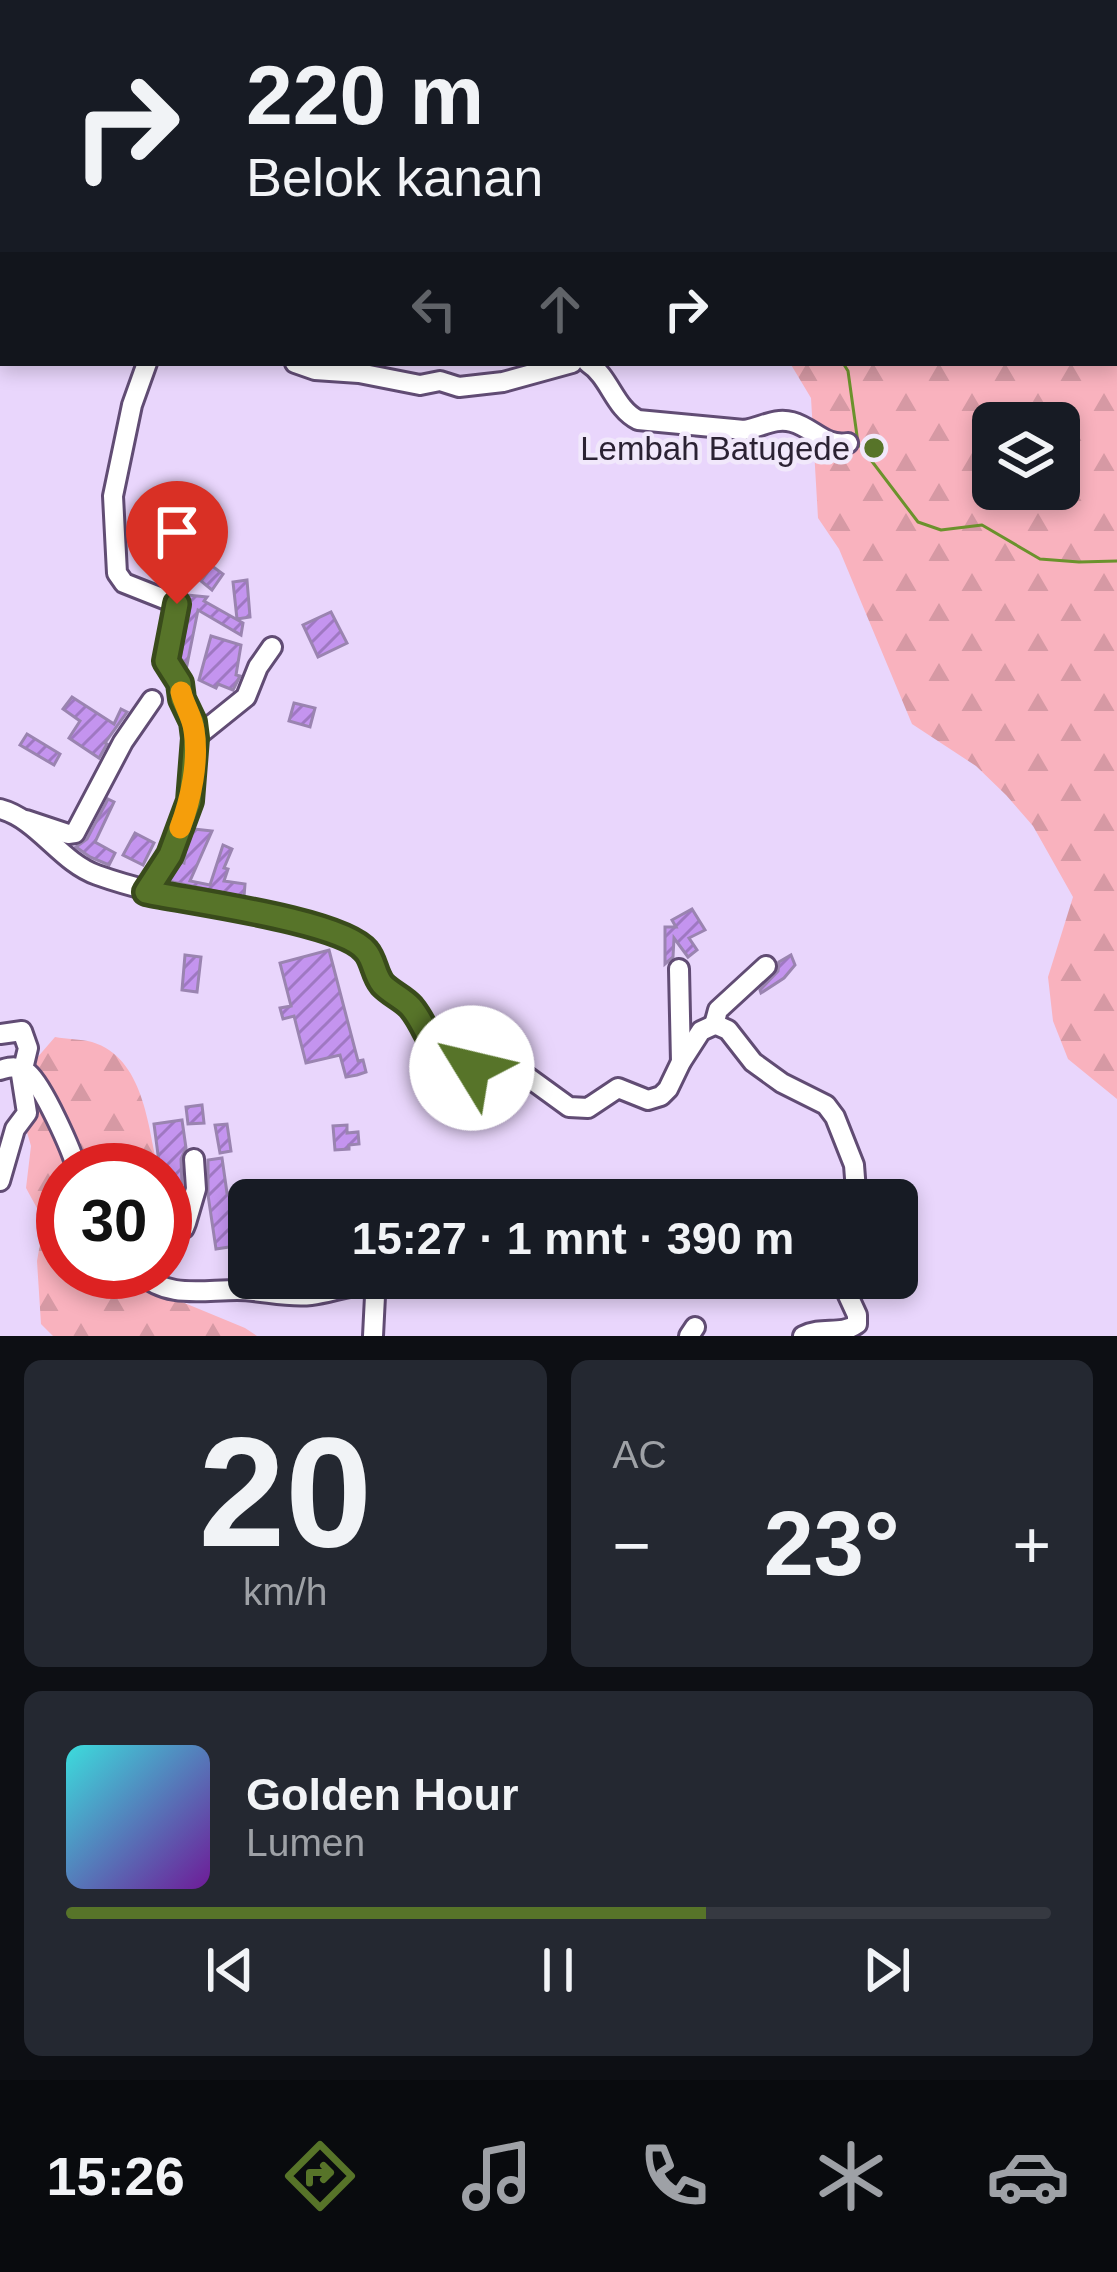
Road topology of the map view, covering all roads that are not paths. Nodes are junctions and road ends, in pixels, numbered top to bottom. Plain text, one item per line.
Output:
1 (146, 366) edge
2 (304, 366) edge
3 (561, 366) edge
4 (592, 366) edge
5 (848, 443) dead end
6 (272, 647) dead end
7 (152, 700) dead end
8 (195, 738) junction
9 (0, 809) edge
10 (22, 819) junction
11 (146, 892) junction
12 (766, 967) dead end
13 (679, 969) dead end
14 (714, 1025) junction
15 (0, 1034) edge
16 (681, 1061) junction
17 (14, 1069) edge
18 (68, 1143) edge
19 (194, 1160) dead end
20 (855, 1179) edge
21 (0, 1181) edge
22 (192, 1203) edge
23 (192, 1292) edge
24 (850, 1299) edge
25 (372, 1334) edge
26 (803, 1336) edge

1 - 8 street
2 - 3 street
4 - 5 street
6 - 8 street
7 - 10 street
8 - 11 street
9 - 10 street
10 - 11 street
11 - 16 street
12 - 14 street
13 - 16 street
14 - 16 street
14 - 20 street
15 - 17 street
17 - 18 street
17 - 21 street
19 - 22 street
23 - 25 street
24 - 26 street

